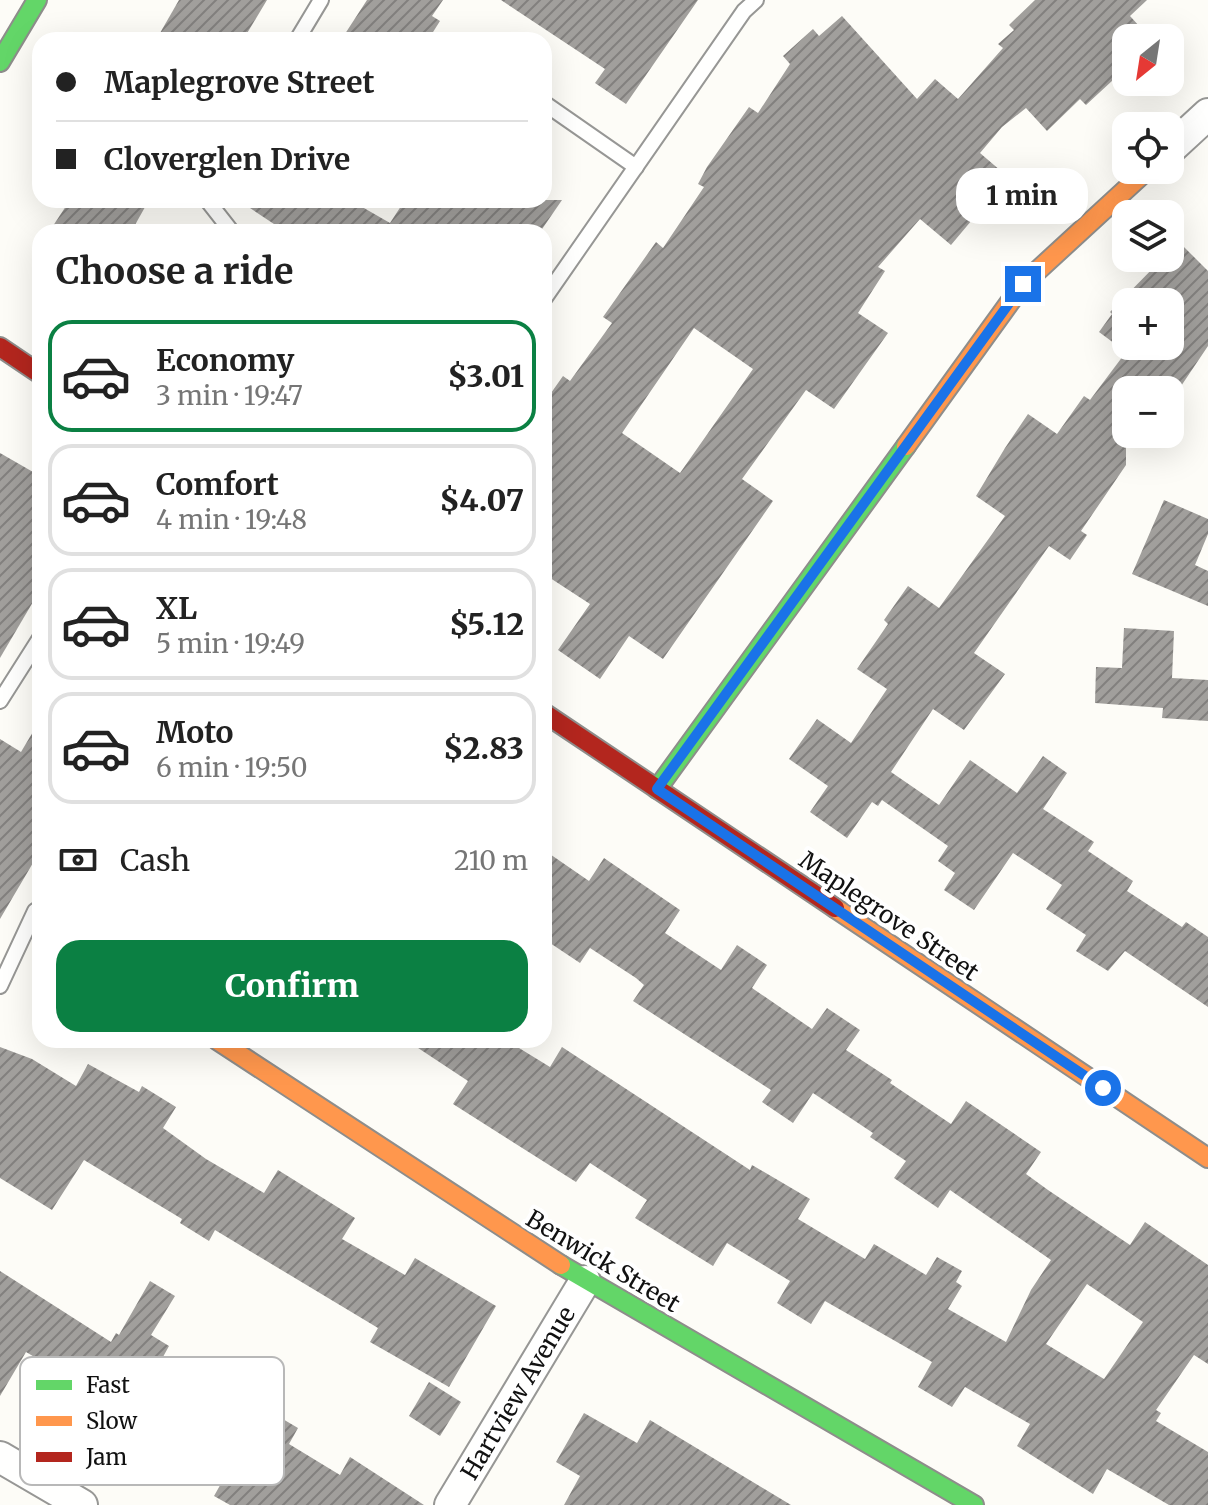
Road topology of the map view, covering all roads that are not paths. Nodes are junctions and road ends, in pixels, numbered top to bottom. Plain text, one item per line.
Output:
1 (37, 0) edge
2 (321, 0) edge
3 (756, 0) edge
4 (302, 32) edge
5 (0, 62) edge
6 (552, 109) edge
7 (1207, 116) edge
8 (1184, 137) edge
9 (636, 167) junction
10 (1132, 184) edge
11 (213, 208) edge
12 (226, 224) edge
13 (552, 288) edge
14 (3, 356) edge
15 (32, 370) edge
16 (32, 651) edge
17 (0, 701) edge
18 (552, 718) edge
19 (657, 789) junction
20 (32, 917) edge
21 (0, 986) edge
22 (229, 1048) edge
23 (1208, 1158) edge
24 (585, 1281) junction
25 (0, 1457) edge
26 (20, 1469) edge
27 (48, 1485) edge
28 (82, 1505) edge
29 (450, 1505) edge
30 (974, 1505) edge

1 - 5 street
2 - 4 lane
3 - 9 lane
6 - 9 lane
7 - 8 street
9 - 13 lane
10 - 19 street
11 - 12 lane
14 - 15 street
16 - 17 lane
18 - 19 street, Maplegrove Street
19 - 23 street, Maplegrove Street
20 - 21 lane
22 - 24 street, Benwick Street
24 - 29 street, Hartview Avenue
24 - 30 street, Benwick Street
25 - 26 street
27 - 28 street

